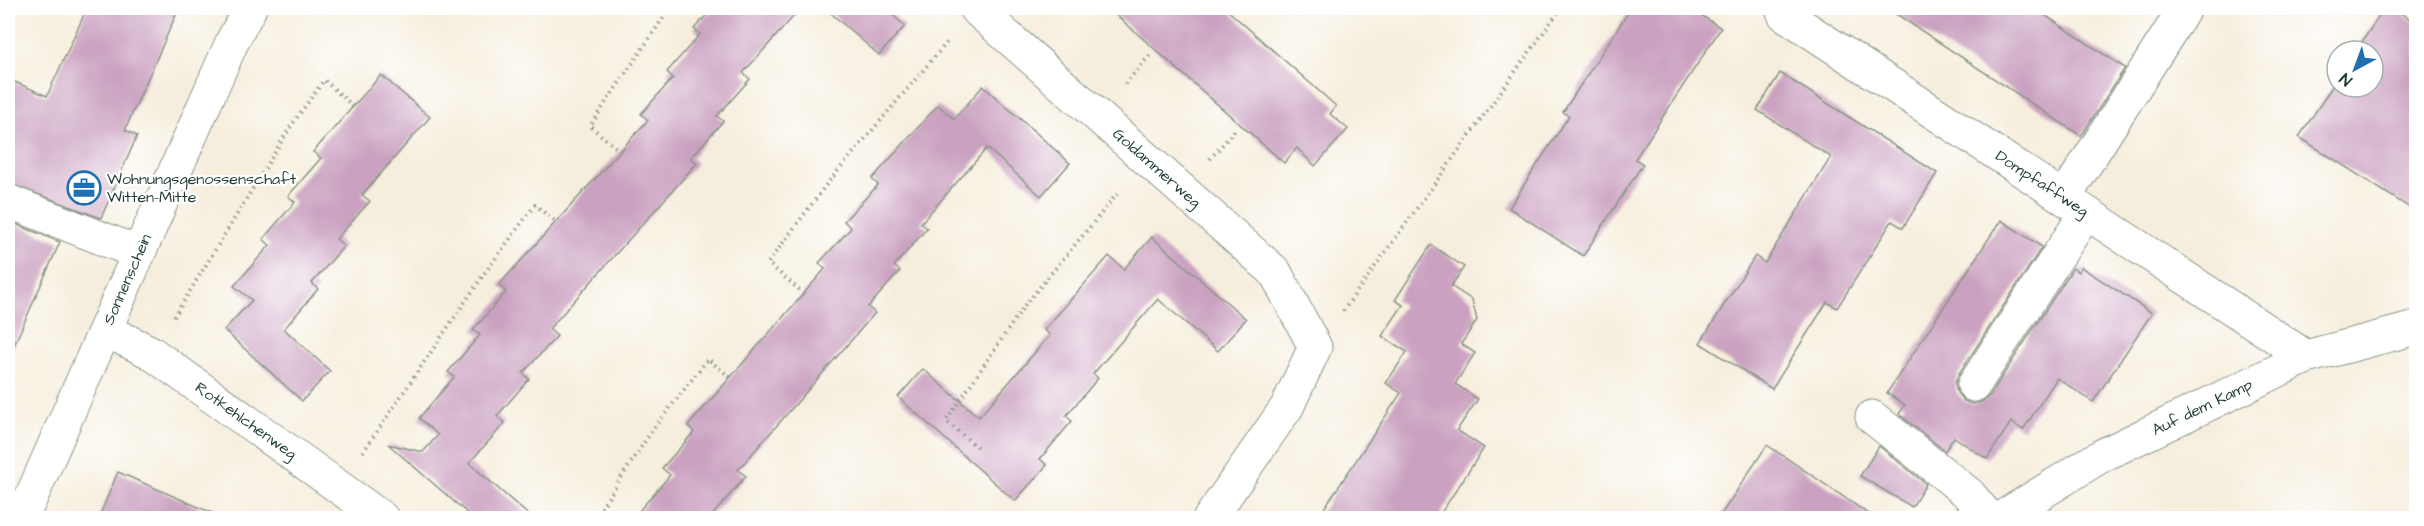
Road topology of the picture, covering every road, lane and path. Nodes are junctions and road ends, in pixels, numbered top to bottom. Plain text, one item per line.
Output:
1 (250, 8) edge
2 (670, 8) edge
3 (976, 8) edge
4 (1246, 8) edge
5 (1561, 8) edge
6 (1782, 8) edge
7 (2185, 8) edge
8 (1251, 12) dead end
9 (353, 106) dead end
10 (620, 151) dead end
11 (1145, 158) junction
12 (8, 201) edge
13 (2075, 205) junction
14 (556, 222) dead end
15 (139, 253) junction
16 (804, 294) dead end
17 (2416, 328) edge
18 (105, 330) junction
19 (1315, 347) junction
20 (150, 352) junction
21 (2306, 357) junction
22 (731, 378) dead end
23 (1974, 385) dead end
24 (1872, 417) dead end
25 (977, 447) dead end
26 (340, 488) junction
27 (22, 519) edge
28 (382, 519) edge
29 (595, 519) edge
30 (1210, 519) edge
31 (1989, 519) edge
32 (2001, 519) edge

1 - 15 street, Sonnenschein
2 - 10 path
3 - 11 street, Goldammerweg
3 - 16 path
4 - 8 path
5 - 19 path
6 - 13 street, Dompfaffweg
7 - 13 street
9 - 20 path
11 - 19 street, Goldammerweg
11 - 25 path
12 - 15 street
13 - 21 street, Dompfaffweg
13 - 23 street
14 - 26 path
15 - 18 street, Sonnenschein
17 - 21 street, Auf dem Kamp
18 - 20 street, Rotkehlchenweg
18 - 27 street, Sonnenschein
19 - 30 street
20 - 26 street, Rotkehlchenweg
21 - 32 street, Auf dem Kamp
22 - 29 path
24 - 31 street
26 - 28 street, Rotkehlchenweg

